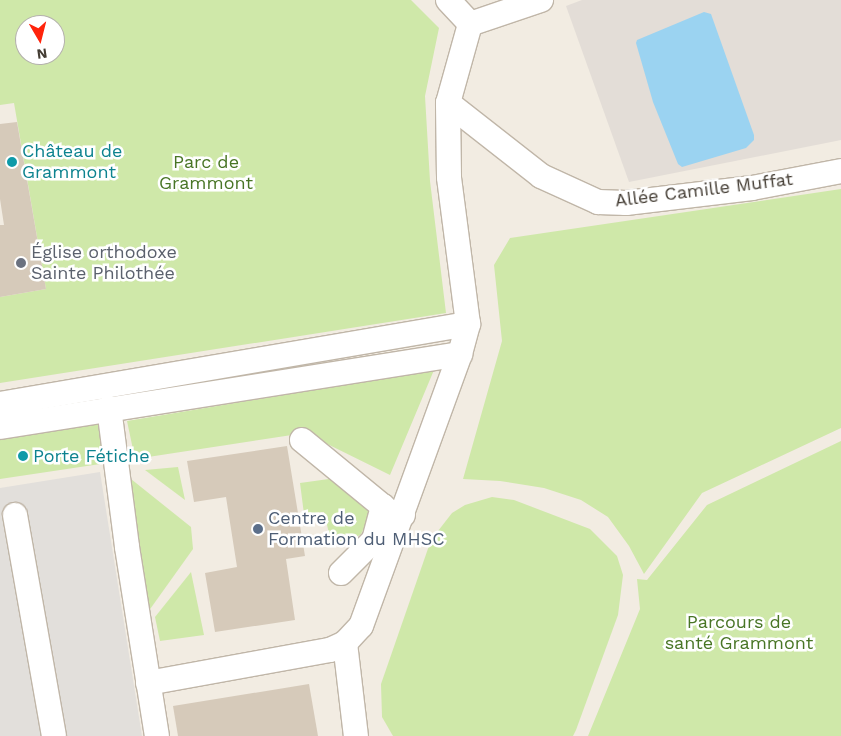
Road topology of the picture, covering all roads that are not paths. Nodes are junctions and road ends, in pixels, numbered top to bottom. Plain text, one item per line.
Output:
1 (448, 0) edge
2 (541, 0) edge
3 (470, 24) junction
4 (448, 103) junction
5 (841, 171) edge
6 (468, 324) junction
7 (460, 354) junction
8 (0, 404) edge
9 (108, 408) junction
10 (0, 427) edge
11 (302, 440) dead end
12 (393, 510) junction
13 (15, 515) dead end
14 (341, 573) dead end
15 (345, 644) junction
16 (148, 683) junction
17 (54, 736) edge
18 (157, 736) edge
19 (356, 736) edge

1 - 3 street
2 - 3 street
3 - 4 street
4 - 5 street, Allée Camille Muffat
4 - 6 street
6 - 7 street
6 - 8 street
7 - 9 street
7 - 12 street
9 - 10 street
9 - 16 street
11 - 12 street
12 - 14 street
12 - 15 street
13 - 17 street
15 - 16 street
15 - 19 street
16 - 18 street

